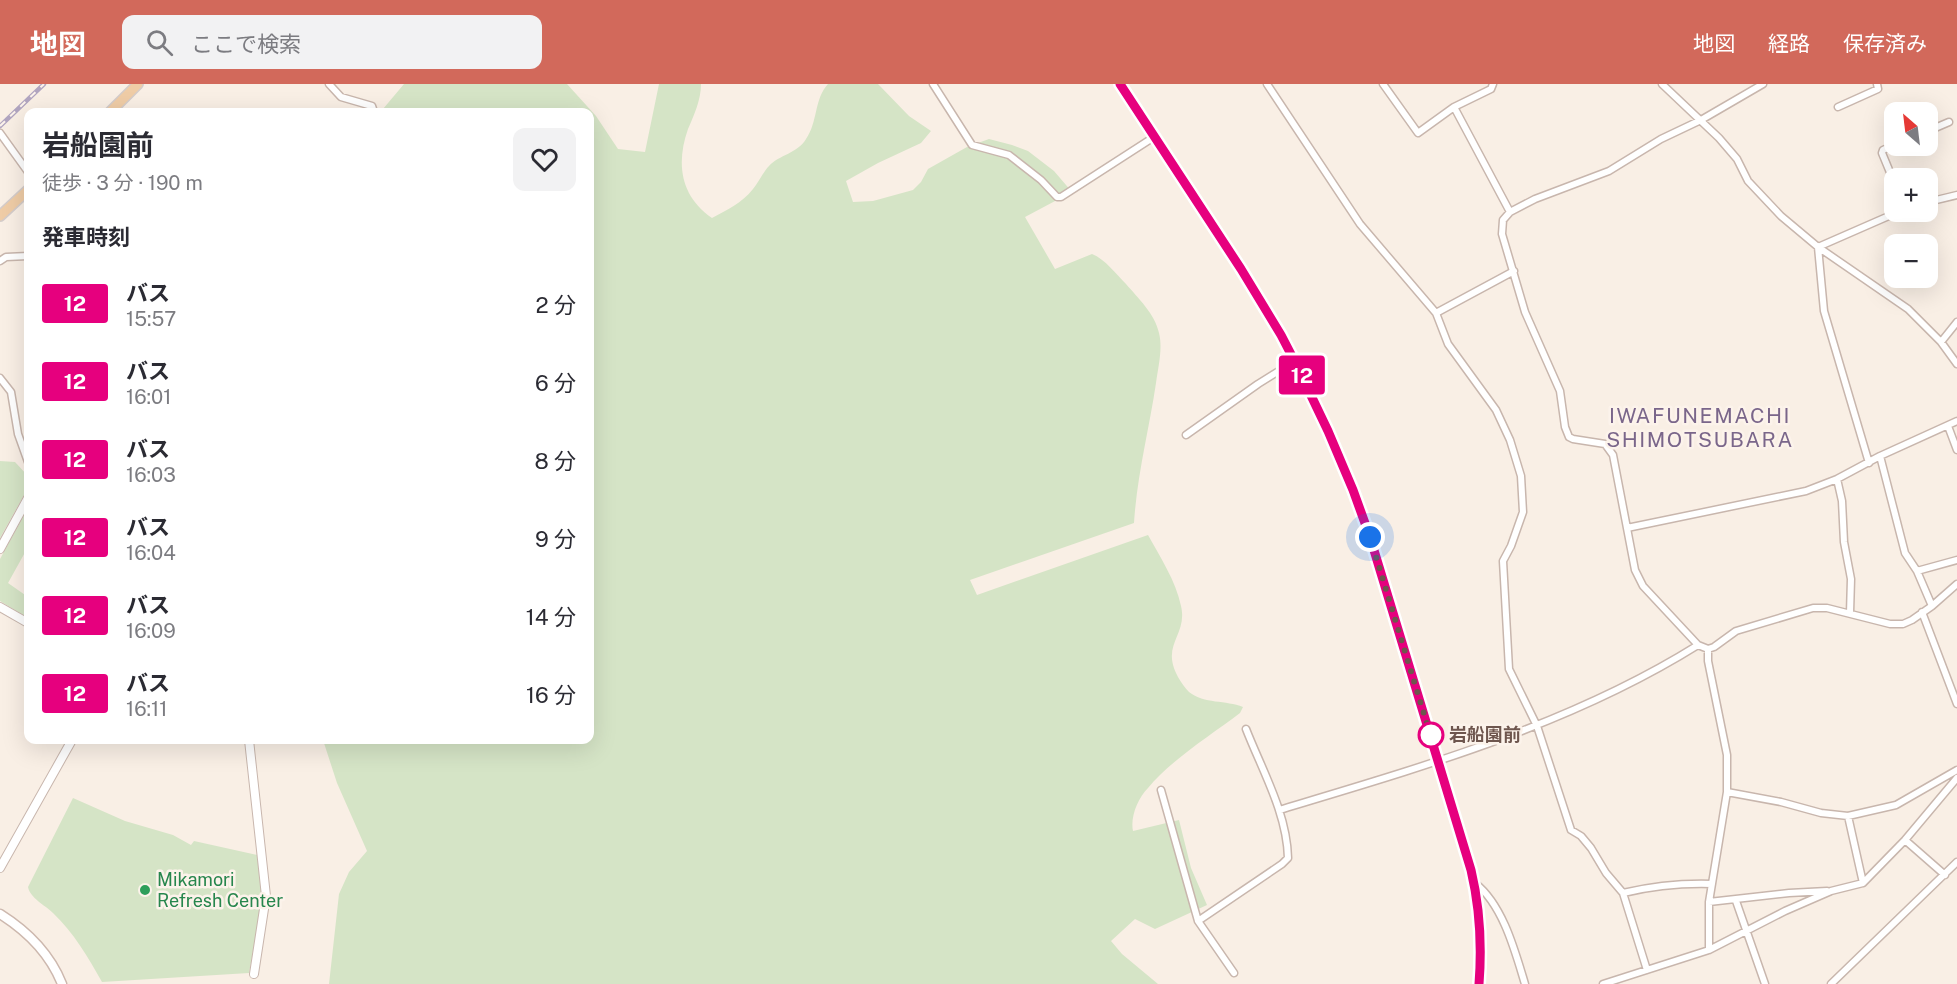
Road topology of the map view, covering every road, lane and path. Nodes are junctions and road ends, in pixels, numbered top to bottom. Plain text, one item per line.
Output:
1 (138, 84) edge
2 (330, 84) edge
3 (933, 84) edge
4 (1120, 84) edge
5 (1267, 84) edge
6 (1383, 84) edge
7 (1493, 84) edge
8 (1662, 84) edge
9 (1763, 84) edge
10 (1877, 84) edge
11 (1454, 107) junction
12 (1838, 107) dead end
13 (114, 108) edge
14 (373, 108) edge
15 (1701, 120) junction
16 (1949, 122) dead end
17 (1938, 127) edge
18 (0, 133) edge
19 (1154, 137) junction
20 (1884, 150) edge
21 (24, 166) edge
22 (1888, 168) edge
23 (24, 194) edge
24 (1957, 195) edge
25 (1938, 200) edge
26 (1510, 212) junction
27 (0, 216) edge
28 (1884, 218) edge
29 (1818, 247) junction
30 (24, 256) edge
31 (0, 261) edge
32 (1514, 271) junction
33 (1436, 313) junction
34 (1957, 322) edge
35 (1941, 342) junction
36 (1295, 362) junction
37 (1957, 364) edge
38 (0, 378) edge
39 (1957, 421) edge
40 (1948, 426) junction
41 (1186, 435) dead end
42 (1957, 450) edge
43 (24, 451) edge
44 (1880, 456) junction
45 (1869, 463) junction
46 (1837, 479) junction
47 (24, 505) edge
48 (1627, 528) junction
49 (0, 549) edge
50 (1957, 560) edge
51 (1917, 571) junction
52 (1957, 584) edge
53 (1932, 606) junction
54 (0, 607) edge
55 (1923, 612) junction
56 (1850, 613) junction
57 (24, 621) edge
58 (1698, 645) junction
59 (1708, 649) junction
60 (1957, 704) edge
61 (1537, 726) junction
62 (1246, 729) dead end
63 (70, 744) edge
64 (249, 744) edge
65 (1439, 760) junction
66 (1957, 770) edge
67 (1957, 778) edge
68 (1161, 790) dead end
69 (1727, 792) junction
70 (1279, 810) junction
71 (1848, 816) junction
72 (1905, 840) junction
73 (1957, 862) edge
74 (0, 868) edge
75 (1945, 875) junction
76 (1474, 883) junction
77 (1863, 883) junction
78 (1712, 884) junction
79 (1831, 891) junction
80 (1623, 893) junction
81 (1736, 901) junction
82 (1709, 902) junction
83 (0, 914) edge
84 (1198, 921) junction
85 (1747, 930) junction
86 (1709, 950) junction
87 (1647, 970) junction
88 (1234, 973) dead end
89 (254, 974) dead end
90 (62, 984) edge
91 (1479, 984) edge
92 (1525, 984) edge
93 (1603, 984) edge
94 (1766, 984) edge
95 (1831, 984) edge

1 - 13 main road
2 - 14 street
3 - 19 street
4 - 19 main road
5 - 33 street
6 - 11 street
7 - 11 street
8 - 15 street
9 - 15 street
10 - 12 street
11 - 26 street
15 - 26 street
15 - 29 street
16 - 17 street
18 - 21 street
19 - 36 main road
20 - 22 street
23 - 27 main road
24 - 25 street
26 - 32 street
28 - 29 street
29 - 35 street
29 - 45 street
30 - 31 street
32 - 33 street
32 - 48 street
33 - 61 street
34 - 35 street
35 - 37 street
36 - 41 street
36 - 65 main road
38 - 43 street
39 - 40 street
40 - 42 street
40 - 44 street
44 - 45 street
44 - 51 street
45 - 46 street
46 - 48 street
46 - 56 street
47 - 49 street
48 - 58 street
50 - 51 street
51 - 53 street
52 - 53 street
53 - 55 street
54 - 57 street
55 - 56 street
55 - 60 street
56 - 59 street
58 - 59 street
58 - 61 street
59 - 69 street
61 - 65 street
61 - 80 street
62 - 70 street
63 - 74 street
64 - 89 street
65 - 70 street
65 - 76 main road
66 - 71 street
67 - 72 street
68 - 84 street
69 - 71 street
69 - 78 street
70 - 84 street
71 - 77 street
72 - 75 street
72 - 77 street
73 - 75 street
75 - 95 street
76 - 91 main road
76 - 92 street
77 - 79 street
78 - 80 street
78 - 82 street
79 - 81 street
79 - 85 street
80 - 87 street
81 - 82 street
81 - 85 street
82 - 86 street
83 - 90 main road
84 - 88 street
85 - 86 street
85 - 94 street
86 - 87 street
87 - 93 street

